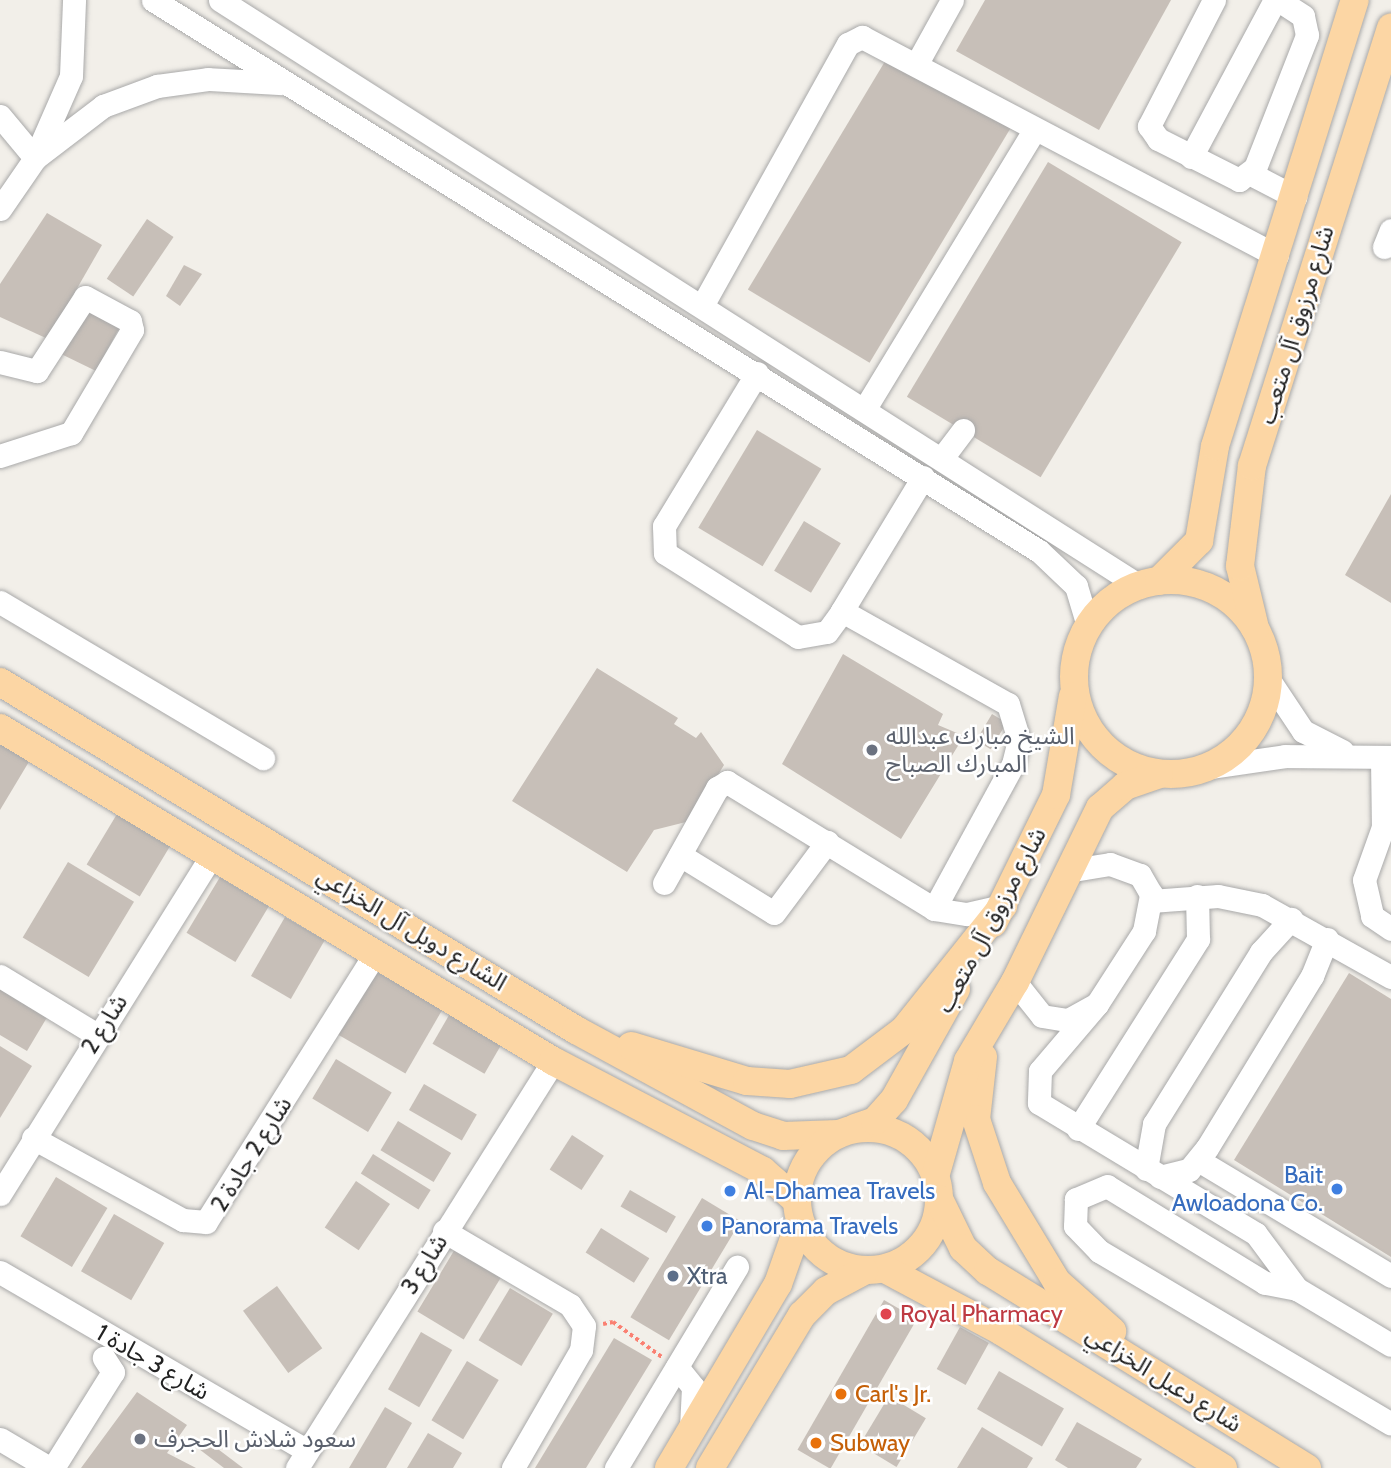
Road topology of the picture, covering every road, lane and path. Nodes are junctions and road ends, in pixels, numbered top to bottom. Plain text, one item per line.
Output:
1 (74, 0) edge
2 (153, 0) edge
3 (220, 0) edge
4 (952, 0) edge
5 (1214, 0) edge
6 (1277, 0) edge
7 (1355, 0) edge
8 (1391, 27) edge
9 (1303, 46) junction
10 (1340, 49) junction
11 (916, 65) junction
12 (286, 83) junction
13 (0, 116) edge
14 (1034, 130) junction
15 (1191, 157) junction
16 (35, 158) junction
17 (1251, 174) junction
18 (1295, 197) junction
19 (0, 209) edge
20 (502, 217) junction
21 (600, 239) junction
22 (1276, 257) junction
23 (702, 306) junction
24 (0, 362) edge
25 (757, 373) junction
26 (864, 410) junction
27 (962, 430) dead end
28 (0, 456) edge
29 (942, 458) junction
30 (923, 477) junction
31 (1148, 583) junction
32 (0, 601) edge
33 (842, 611) junction
34 (1088, 626) junction
35 (1255, 628) junction
36 (1267, 677) junction
37 (0, 682) edge
38 (1074, 683) junction
39 (74, 724) junction
40 (0, 728) edge
41 (124, 754) junction
42 (263, 758) dead end
43 (1379, 758) edge
44 (53, 760) junction
45 (1210, 767) junction
46 (1159, 774) junction
47 (102, 790) junction
48 (827, 842) junction
49 (680, 855) junction
50 (211, 856) junction
51 (1073, 870) junction
52 (664, 883) dead end
53 (1197, 897) junction
54 (1151, 901) junction
55 (1003, 906) junction
56 (934, 909) junction
57 (1291, 919) junction
58 (1391, 929) edge
59 (1327, 939) junction
60 (375, 954) junction
61 (0, 976) edge
62 (1391, 977) edge
63 (1015, 982) junction
64 (1097, 1004) junction
65 (997, 1010) junction
66 (576, 1030) junction
67 (97, 1035) junction
68 (553, 1061) junction
69 (1078, 1129) junction
70 (846, 1131) junction
71 (33, 1138) junction
72 (1198, 1160) junction
73 (1153, 1173) junction
74 (937, 1188) junction
75 (0, 1194) edge
76 (798, 1211) junction
77 (444, 1231) junction
78 (737, 1267) dead end
79 (874, 1270) junction
80 (0, 1272) edge
81 (1391, 1276) edge
82 (1297, 1289) junction
83 (584, 1326) junction
84 (1391, 1345) edge
85 (104, 1358) dead end
86 (677, 1367) junction
87 (1153, 1368) junction
88 (1202, 1399) junction
89 (1391, 1424) edge
90 (1244, 1428) junction
91 (691, 1432) junction
92 (1170, 1434) junction
93 (0, 1439) edge
94 (302, 1460) edge
95 (1222, 1467) edge
96 (51, 1468) edge
97 (513, 1468) edge
98 (616, 1468) edge
99 (669, 1468) edge
100 (710, 1468) edge
101 (1307, 1468) edge

1 - 16 street
2 - 12 street
3 - 21 street
4 - 11 street
5 - 15 street
6 - 9 street
6 - 15 street
7 - 10 main road, شارع مرزوق آل متعب
8 - 35 main road, شارع مرزوق آل متعب
9 - 10 street
9 - 17 street
10 - 18 main road, شارع مرزوق آل متعب
11 - 14 street
11 - 23 street
12 - 16 street
12 - 20 street
13 - 16 street
14 - 22 street
14 - 26 street
15 - 17 street
16 - 19 street
17 - 18 street
18 - 22 main road, شارع مرزوق آل متعب
20 - 21 street
20 - 25 street
21 - 23 street
22 - 31 main road, شارع مرزوق آل متعب
23 - 26 street
24 - 28 street
25 - 30 street
25 - 33 street
26 - 29 street
27 - 29 street
29 - 31 street
30 - 33 street
30 - 34 street
31 - 34 main road
31 - 35 main road
32 - 42 street
33 - 56 street
34 - 38 main road
35 - 36 main road
36 - 43 street
36 - 45 main road
37 - 39 main road, الشارع دوبل آل الخزاعي
38 - 46 main road
38 - 55 main road, شارع مرزوق آل متعب
39 - 41 main road, الشارع دوبل آل الخزاعي
39 - 44 main road
40 - 44 main road, الشارع دوبل آل الخزاعي
41 - 47 main road
41 - 66 main road, الشارع دوبل آل الخزاعي
43 - 45 street
43 - 58 street
44 - 47 main road, الشارع دوبل آل الخزاعي
45 - 46 main road
46 - 51 main road, شارع مرزوق آل متعب
47 - 50 main road, الشارع دوبل آل الخزاعي
48 - 49 street
48 - 49 street
48 - 56 street
49 - 52 street
50 - 60 main road, الشارع دوبل آل الخزاعي
50 - 67 street, شارع 2
51 - 54 street
51 - 63 main road, شارع مرزوق آل متعب
53 - 54 street
53 - 57 street
53 - 69 street
54 - 64 street
55 - 56 street
55 - 66 main road
55 - 70 main road, شارع مرزوق آل متعب
57 - 59 street
57 - 73 street
59 - 62 street
59 - 72 street
60 - 68 main road, الشارع دوبل آل الخزاعي
60 - 71 street, شارع 2 جادة 2
61 - 67 street
63 - 64 street
63 - 65 main road, شارع مرزوق آل متعب
64 - 69 street
65 - 74 main road, شارع مرزوق آل متعب
65 - 87 main road
66 - 70 main road, الشارع دوبل آل الخزاعي
67 - 71 street, شارع 2
68 - 76 main road, الشارع دوبل آل الخزاعي
68 - 77 street, شارع 3
69 - 73 street
70 - 74 main road
70 - 76 main road
71 - 75 street, شارع 2
72 - 73 street
72 - 81 street
73 - 82 street
74 - 79 main road
74 - 87 main road, شارع دعبل الخزاعي
76 - 79 main road
76 - 91 main road
77 - 83 street
77 - 94 street, شارع 3
78 - 86 street
79 - 92 main road, شارع دعبل الخزاعي
79 - 100 main road
80 - 94 street, شارع 3 جادة 1
82 - 84 street
82 - 89 street
83 - 86 path
83 - 97 street
85 - 96 street
86 - 91 street
86 - 98 street
87 - 88 main road, شارع دعبل الخزاعي
88 - 90 main road, شارع دعبل الخزاعي
88 - 92 main road
90 - 95 main road
90 - 101 main road, شارع دعبل الخزاعي
91 - 99 main road
92 - 95 main road, شارع دعبل الخزاعي
93 - 96 street

